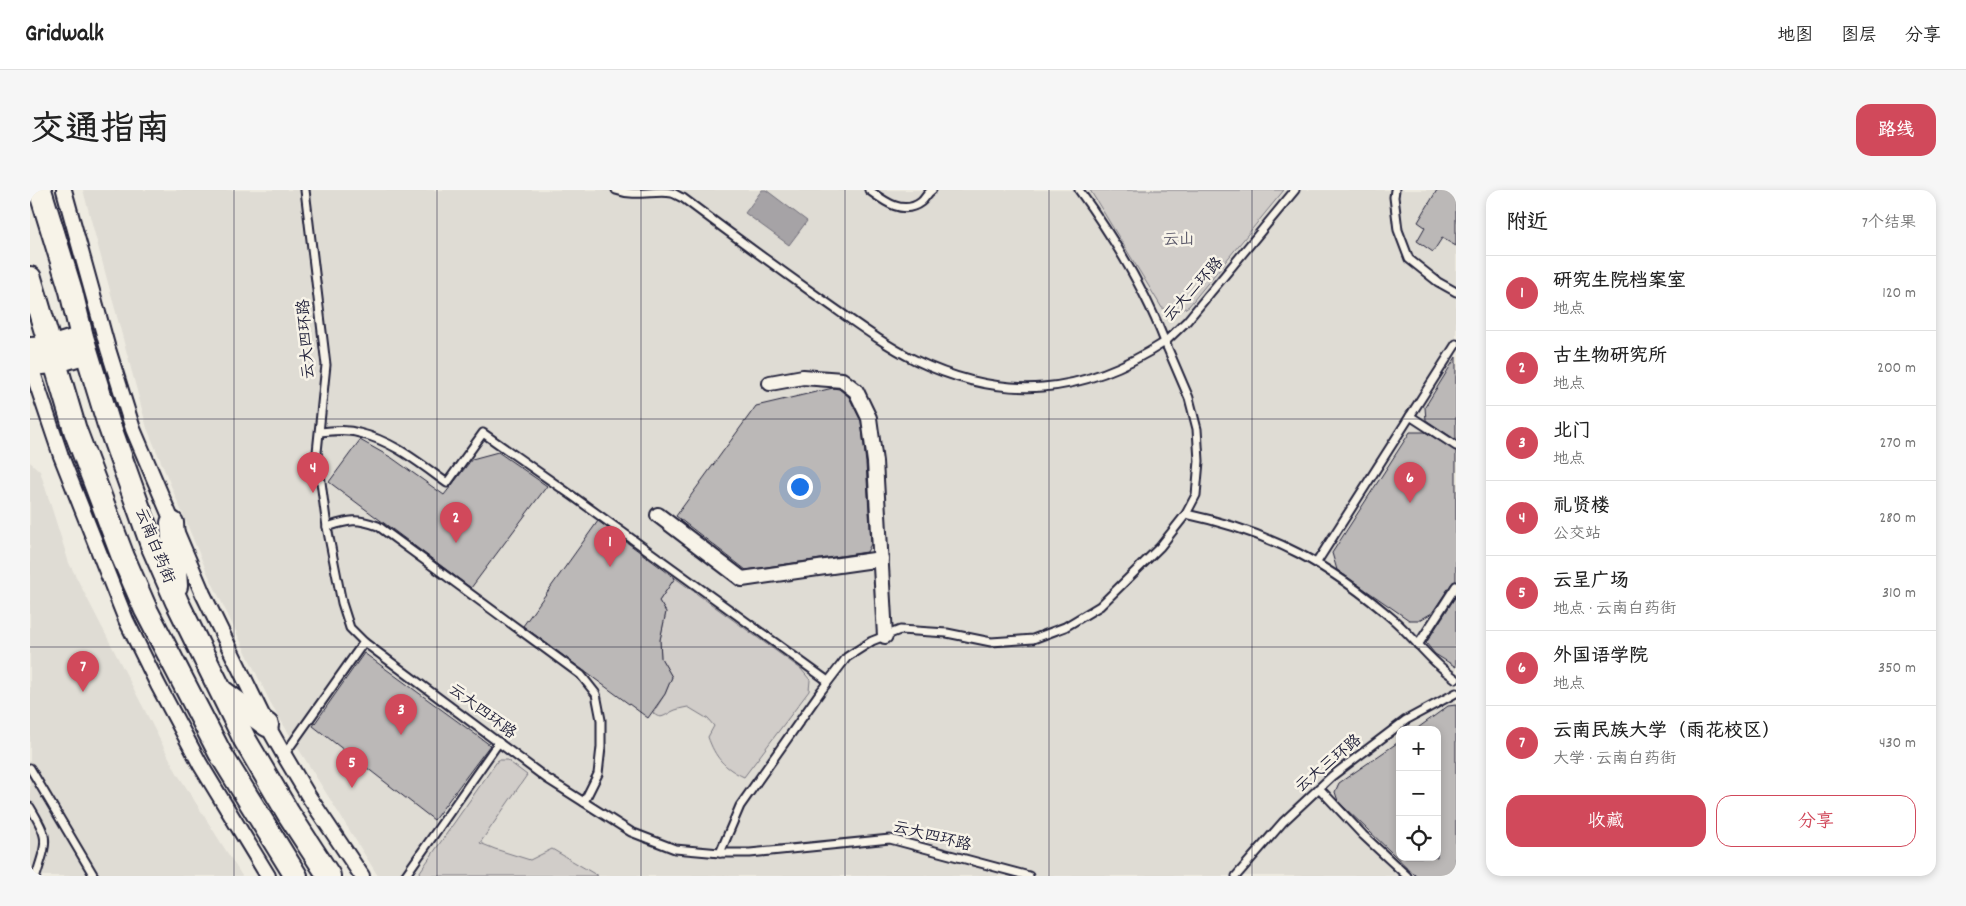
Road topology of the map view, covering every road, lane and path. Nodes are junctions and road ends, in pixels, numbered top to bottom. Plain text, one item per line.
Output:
1 (40, 190) edge
2 (64, 190) edge
3 (305, 190) edge
4 (616, 190) edge
5 (869, 190) edge
6 (932, 190) edge
7 (1079, 190) edge
8 (1295, 190) edge
9 (1395, 190) edge
10 (57, 251) junction
11 (30, 264) edge
12 (30, 278) edge
13 (1456, 292) edge
14 (1165, 342) junction
15 (1456, 344) edge
16 (84, 345) junction
17 (45, 353) edge
18 (30, 365) edge
19 (770, 383) dead end
20 (1410, 416) junction
21 (108, 422) junction
22 (76, 430) junction
23 (320, 432) junction
24 (1456, 446) edge
25 (1186, 514) junction
26 (658, 515) dead end
27 (172, 523) junction
28 (327, 527) junction
29 (881, 559) junction
30 (1318, 562) junction
31 (1456, 586) edge
32 (177, 602) junction
33 (885, 636) junction
34 (364, 642) junction
35 (1418, 645) junction
36 (1456, 679) edge
37 (828, 681) junction
38 (219, 690) junction
39 (1456, 693) edge
40 (267, 725) junction
41 (499, 742) junction
42 (284, 755) junction
43 (30, 768) edge
44 (1319, 788) junction
45 (584, 802) junction
46 (30, 808) edge
47 (720, 853) junction
48 (36, 876) edge
49 (94, 876) edge
50 (268, 876) edge
51 (296, 876) edge
52 (329, 876) edge
53 (362, 876) edge
54 (405, 876) edge
55 (1029, 876) edge
56 (1236, 876) edge
57 (1407, 876) edge

1 - 10 main road, 云南白药街
2 - 27 street
3 - 23 lane, 云大四环路
4 - 14 lane
5 - 6 lane
7 - 14 lane, 云大二环路
8 - 14 lane, 云大二环路
9 - 13 lane
10 - 11 main road
10 - 16 main road, 云南白药街
12 - 17 main road, 云南白药街
14 - 25 lane
15 - 20 lane
16 - 17 main road
16 - 21 main road, 云南白药街
17 - 18 main road
17 - 22 main road, 云南白药街
18 - 50 street
19 - 29 street
20 - 24 lane
20 - 30 lane
21 - 22 main road
21 - 32 main road, 云南白药街
22 - 51 main road, 云南白药街
23 - 28 lane, 云大四环路
23 - 37 lane
25 - 30 lane
25 - 33 lane
26 - 29 street
27 - 32 main road
27 - 40 street
28 - 34 lane, 云大四环路
28 - 45 lane
29 - 33 street
30 - 35 lane
31 - 35 lane
32 - 38 main road, 云南白药街
33 - 37 lane
34 - 41 lane, 云大四环路
34 - 42 lane
35 - 36 lane
37 - 47 lane
38 - 40 main road
38 - 52 main road, 云南白药街
39 - 44 lane, 云大三环路
40 - 42 street
41 - 45 lane, 云大四环路
41 - 54 lane
42 - 53 street
43 - 49 lane
44 - 56 lane, 云大三环路
44 - 57 lane
45 - 47 lane, 云大四环路
46 - 48 lane
47 - 55 lane, 云大四环路

